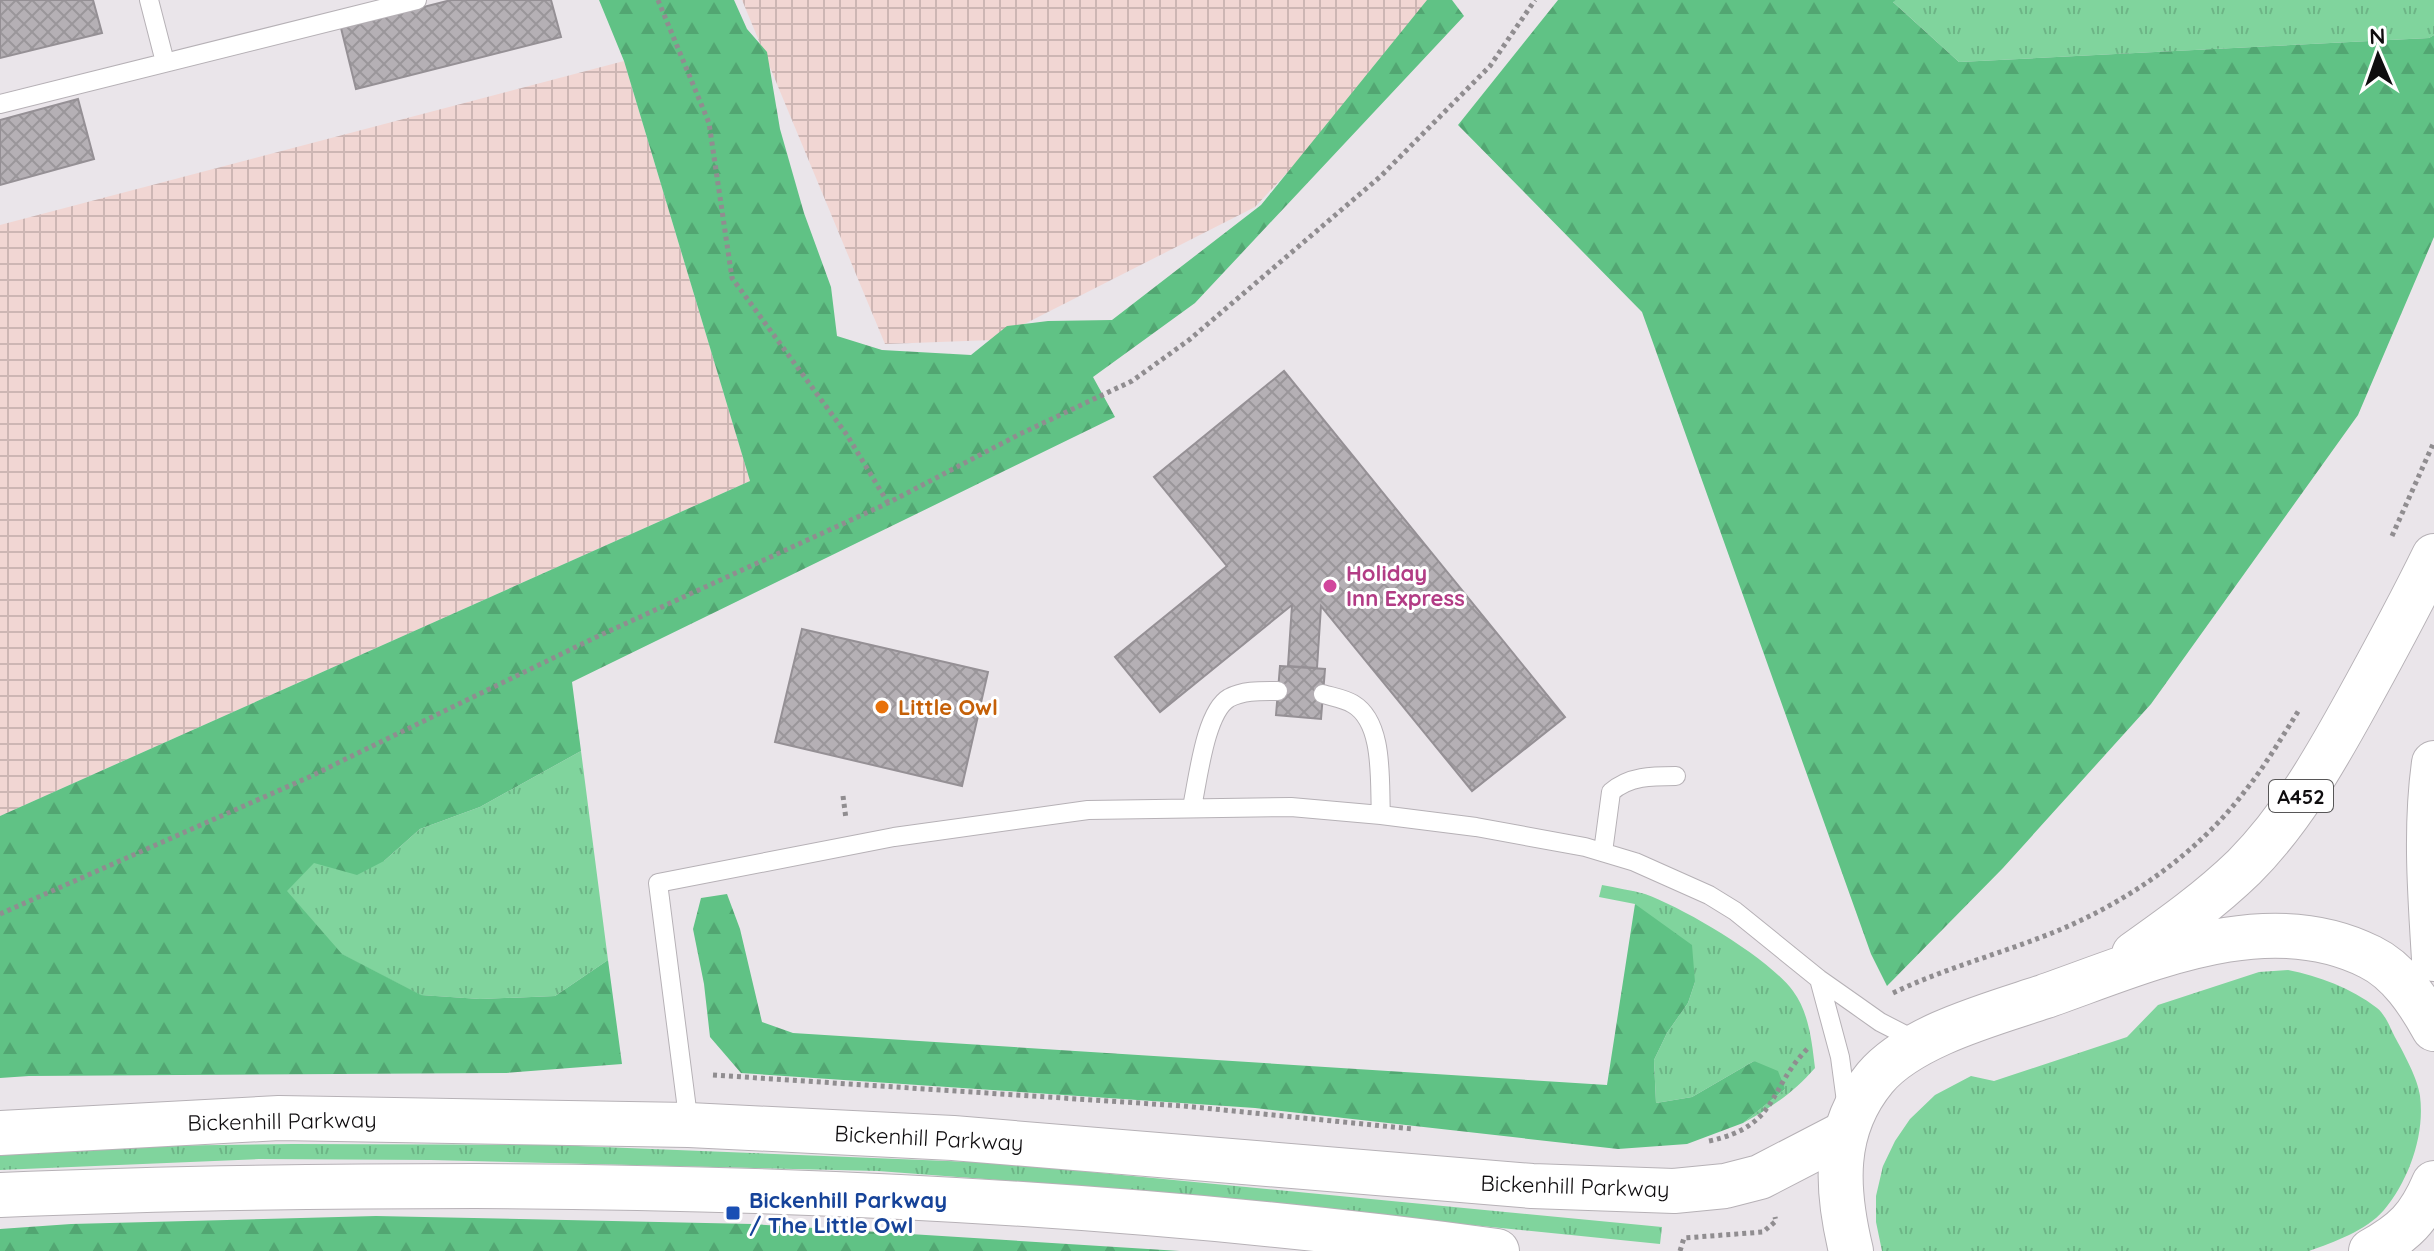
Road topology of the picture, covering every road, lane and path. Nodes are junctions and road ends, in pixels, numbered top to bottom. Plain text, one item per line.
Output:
1 (149, 0) edge
2 (417, 0) edge
3 (658, 0) edge
4 (1535, 0) edge
5 (165, 62) junction
6 (0, 104) edge
7 (2434, 442) edge
8 (888, 503) junction
9 (2386, 549) dead end
10 (2434, 556) edge
11 (1278, 691) dead end
12 (1323, 694) dead end
13 (2305, 700) dead end
14 (2434, 763) edge
15 (1676, 776) dead end
16 (1192, 807) junction
17 (1381, 815) junction
18 (1603, 852) junction
19 (0, 914) edge
20 (2434, 959) edge
21 (2099, 978) junction
22 (1819, 979) junction
23 (1871, 1015) junction
24 (2434, 1029) edge
25 (1835, 1035) junction
26 (1921, 1043) junction
27 (683, 1073) junction
28 (689, 1125) junction
29 (1847, 1127) junction
30 (1426, 1130) dead end
31 (0, 1133) edge
32 (1702, 1142) dead end
33 (2434, 1183) edge
34 (0, 1195) edge
35 (1497, 1251) edge
36 (1851, 1251) edge
37 (2371, 1251) edge

1 - 5 lane
2 - 5 lane
3 - 8 path
4 - 8 path
5 - 6 lane
7 - 9 path
8 - 19 path
10 - 21 main road, A452
11 - 16 lane
12 - 17 lane
13 - 23 path
14 - 20 main road
15 - 18 lane
16 - 17 lane
16 - 27 lane
17 - 18 lane
18 - 22 lane
21 - 24 main road
21 - 26 main road
22 - 23 lane
22 - 25 lane
23 - 26 lane
25 - 29 lane
25 - 32 path
26 - 29 main road
27 - 28 lane
27 - 30 path
28 - 29 main road, Bickenhill Parkway
28 - 31 main road, Bickenhill Parkway
29 - 36 main road
33 - 37 main road
34 - 35 main road

